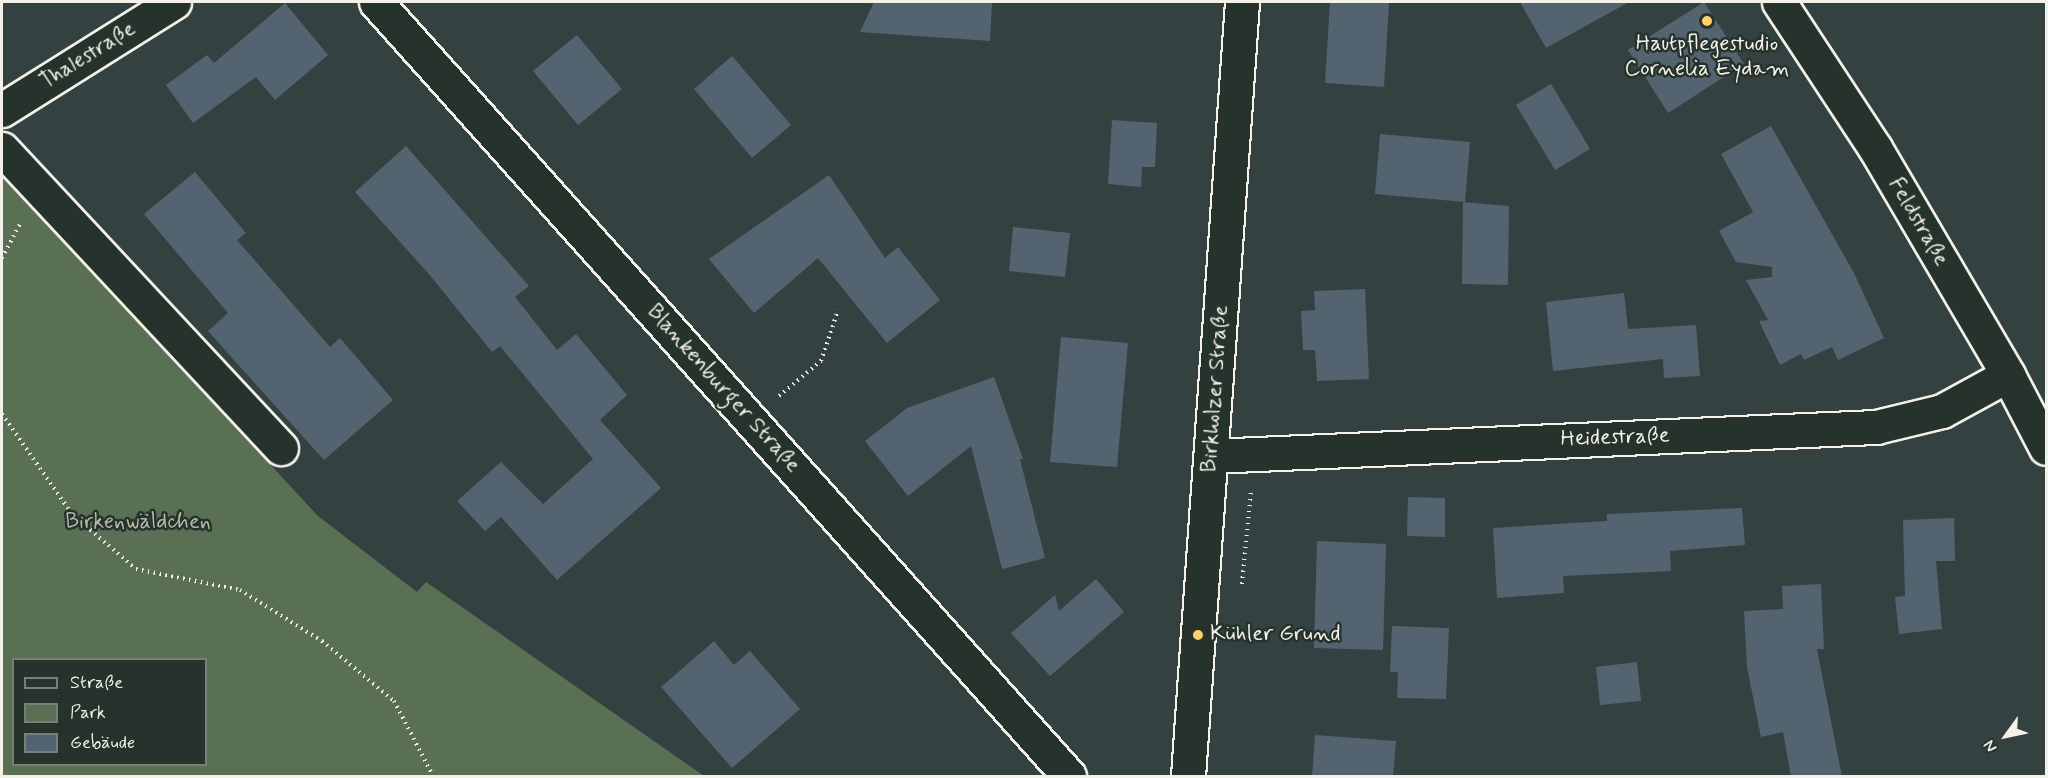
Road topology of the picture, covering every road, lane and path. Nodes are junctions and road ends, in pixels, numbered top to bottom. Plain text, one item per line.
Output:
1 (174, 2) edge
2 (376, 2) edge
3 (1242, 2) edge
4 (1779, 2) edge
5 (2, 110) edge
6 (2, 149) edge
7 (838, 310) dead end
8 (2008, 375) junction
9 (2, 414) edge
10 (751, 420) junction
11 (281, 448) dead end
12 (2046, 448) edge
13 (1211, 456) junction
14 (433, 777) edge
15 (1069, 777) edge
16 (1188, 777) edge

1 - 5 street, Thalestraße
2 - 10 street, Blankenburger Straße
3 - 13 street, Birkholzer Straße
4 - 8 street, Feldstraße
6 - 11 street
7 - 10 path
8 - 12 street, Feldstraße
8 - 13 street, Heidestraße
9 - 14 path
10 - 15 street, Blankenburger Straße
13 - 16 street, Birkholzer Straße

